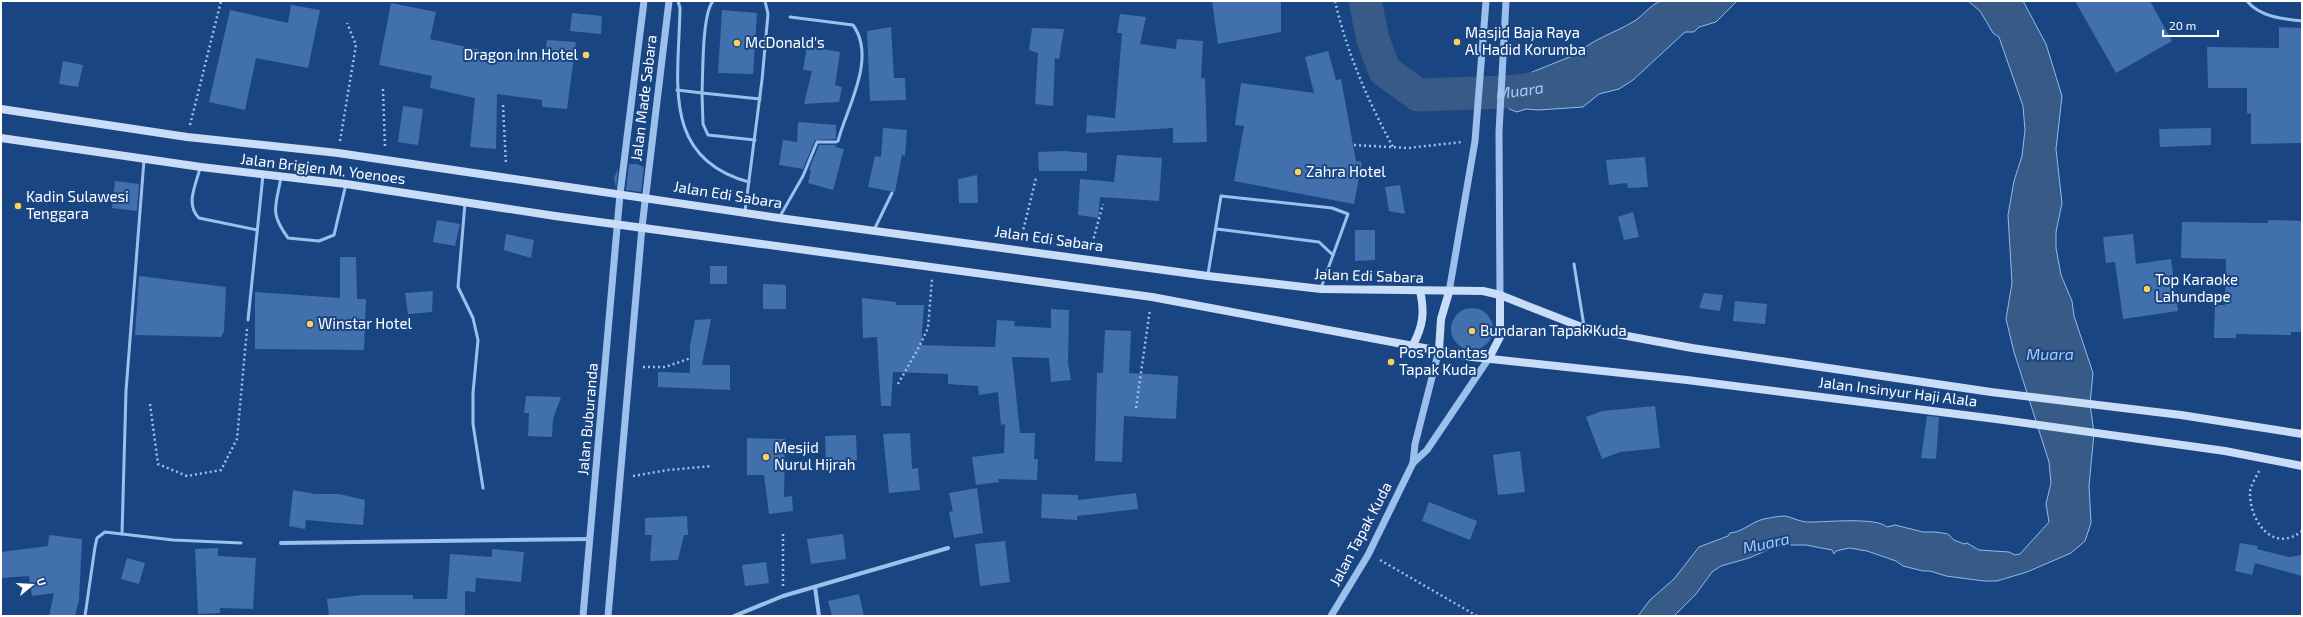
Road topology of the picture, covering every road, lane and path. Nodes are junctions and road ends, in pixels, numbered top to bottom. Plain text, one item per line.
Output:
1 (221, 1) edge
2 (644, 1) edge
3 (669, 1) edge
4 (678, 1) edge
5 (713, 1) edge
6 (765, 1) edge
7 (1335, 1) edge
8 (1486, 1) edge
9 (1506, 1) edge
10 (2247, 1) edge
11 (790, 17) dead end
12 (2302, 21) edge
13 (347, 23) dead end
14 (383, 89) dead end
15 (676, 90) junction
16 (702, 93) junction
17 (760, 99) junction
18 (503, 105) dead end
19 (1, 109) edge
20 (187, 137) junction
21 (1, 138) edge
22 (755, 140) junction
23 (1475, 141) junction
24 (1354, 145) dead end
25 (1393, 147) junction
26 (338, 153) junction
27 (144, 158) junction
28 (386, 161) junction
29 (201, 167) junction
30 (263, 175) junction
31 (282, 176) junction
32 (506, 178) junction
33 (1036, 178) dead end
34 (749, 182) junction
35 (346, 184) junction
36 (892, 193) dead end
37 (620, 194) junction
38 (646, 198) junction
39 (465, 203) junction
40 (1103, 204) dead end
41 (744, 212) junction
42 (779, 218) junction
43 (618, 224) junction
44 (642, 228) junction
45 (1217, 229) junction
46 (257, 230) junction
47 (874, 230) junction
48 (1019, 249) junction
49 (1333, 255) junction
50 (1089, 258) junction
51 (1574, 264) dead end
52 (933, 267) junction
53 (1208, 276) junction
54 (1321, 289) junction
55 (1420, 291) junction
56 (1449, 292) junction
57 (1500, 295) junction
58 (1152, 297) junction
59 (248, 320) joint
60 (1584, 328) junction
61 (1413, 345) junction
62 (1439, 350) junction
63 (691, 358) dead end
64 (1489, 358) junction
65 (630, 366) junction
66 (898, 384) dead end
67 (150, 404) dead end
68 (1136, 408) dead end
69 (2302, 434) edge
70 (2264, 458) junction
71 (1412, 463) junction
72 (712, 466) dead end
73 (2302, 466) edge
74 (621, 477) junction
75 (483, 488) dead end
76 (2302, 530) edge
77 (783, 531) dead end
78 (122, 534) junction
79 (590, 539) junction
80 (241, 543) dead end
81 (281, 543) dead end
82 (948, 548) dead end
83 (1368, 555) junction
84 (815, 587) junction
85 (783, 596) junction
86 (85, 616) edge
87 (583, 616) edge
88 (608, 616) edge
89 (734, 616) edge
90 (819, 616) edge
91 (1331, 616) edge
92 (1478, 616) edge

1 - 20 path
2 - 37 street, Jalan Made Sabara
3 - 38 street, Jalan Made Sabara
4 - 15 lane
5 - 16 lane
6 - 17 lane
7 - 25 path
8 - 23 street
9 - 57 street
10 - 12 lane
11 - 42 lane
13 - 26 path
14 - 28 path
15 - 16 lane
15 - 34 lane
16 - 17 lane
16 - 22 lane
17 - 22 lane
18 - 32 path
19 - 20 main road, Jalan Brigjen M. Yoenoes
20 - 26 main road, Jalan Brigjen M. Yoenoes
21 - 27 main road, Jalan Brigjen M. Yoenoes
22 - 34 lane
23 - 25 path
23 - 56 street
24 - 25 path
26 - 28 main road, Jalan Brigjen M. Yoenoes
27 - 29 main road, Jalan Brigjen M. Yoenoes
27 - 78 lane
28 - 32 main road, Jalan Brigjen M. Yoenoes
29 - 30 main road, Jalan Brigjen M. Yoenoes
29 - 46 lane
30 - 31 main road, Jalan Brigjen M. Yoenoes
30 - 46 lane
31 - 35 main road, Jalan Brigjen M. Yoenoes
31 - 35 lane
32 - 37 main road, Jalan Brigjen M. Yoenoes
33 - 48 path
34 - 41 lane
35 - 39 main road, Jalan Brigjen M. Yoenoes
36 - 47 lane
37 - 38 main road, Jalan Edi Sabara
37 - 43 street, Jalan Made Sabara
38 - 41 main road, Jalan Edi Sabara
38 - 44 street, Jalan Made Sabara
39 - 43 main road, Jalan Brigjen M. Yoenoes
39 - 75 lane
40 - 50 path
41 - 42 main road, Jalan Edi Sabara
42 - 47 main road, Jalan Edi Sabara
43 - 44 main road, Jalan Brigjen M. Yoenoes
43 - 79 street, Jalan Buburanda
44 - 52 main road
44 - 65 street
45 - 49 lane
45 - 49 lane
45 - 53 lane
46 - 59 lane
47 - 48 main road, Jalan Edi Sabara
48 - 50 main road, Jalan Edi Sabara
49 - 54 lane
50 - 53 main road, Jalan Edi Sabara
51 - 60 lane
52 - 58 main road
52 - 66 path
53 - 54 main road, Jalan Edi Sabara
54 - 55 main road, Jalan Edi Sabara
55 - 56 main road, Jalan Edi Sabara
55 - 61 main road
56 - 57 main road
56 - 62 main road
57 - 60 main road, Jalan Insinyur Haji Alala
57 - 64 main road
58 - 61 main road
58 - 68 path
59 - 67 path
60 - 69 main road, Jalan Insinyur Haji Alala
61 - 62 main road
62 - 64 main road
62 - 71 street, Jalan Tapak Kuda
63 - 65 path
64 - 70 main road, Jalan Insinyur Haji Alala
64 - 71 street, Jalan Tapak Kuda
65 - 74 street
70 - 73 main road, Jalan Insinyur Haji Alala
70 - 76 path
71 - 83 street, Jalan Tapak Kuda
72 - 74 path
74 - 88 street
77 - 85 path
78 - 80 lane
78 - 86 lane
79 - 81 street
79 - 87 street, Jalan Buburanda
82 - 84 street
83 - 91 street, Jalan Tapak Kuda
83 - 92 path
84 - 85 street
84 - 90 street
85 - 89 street

